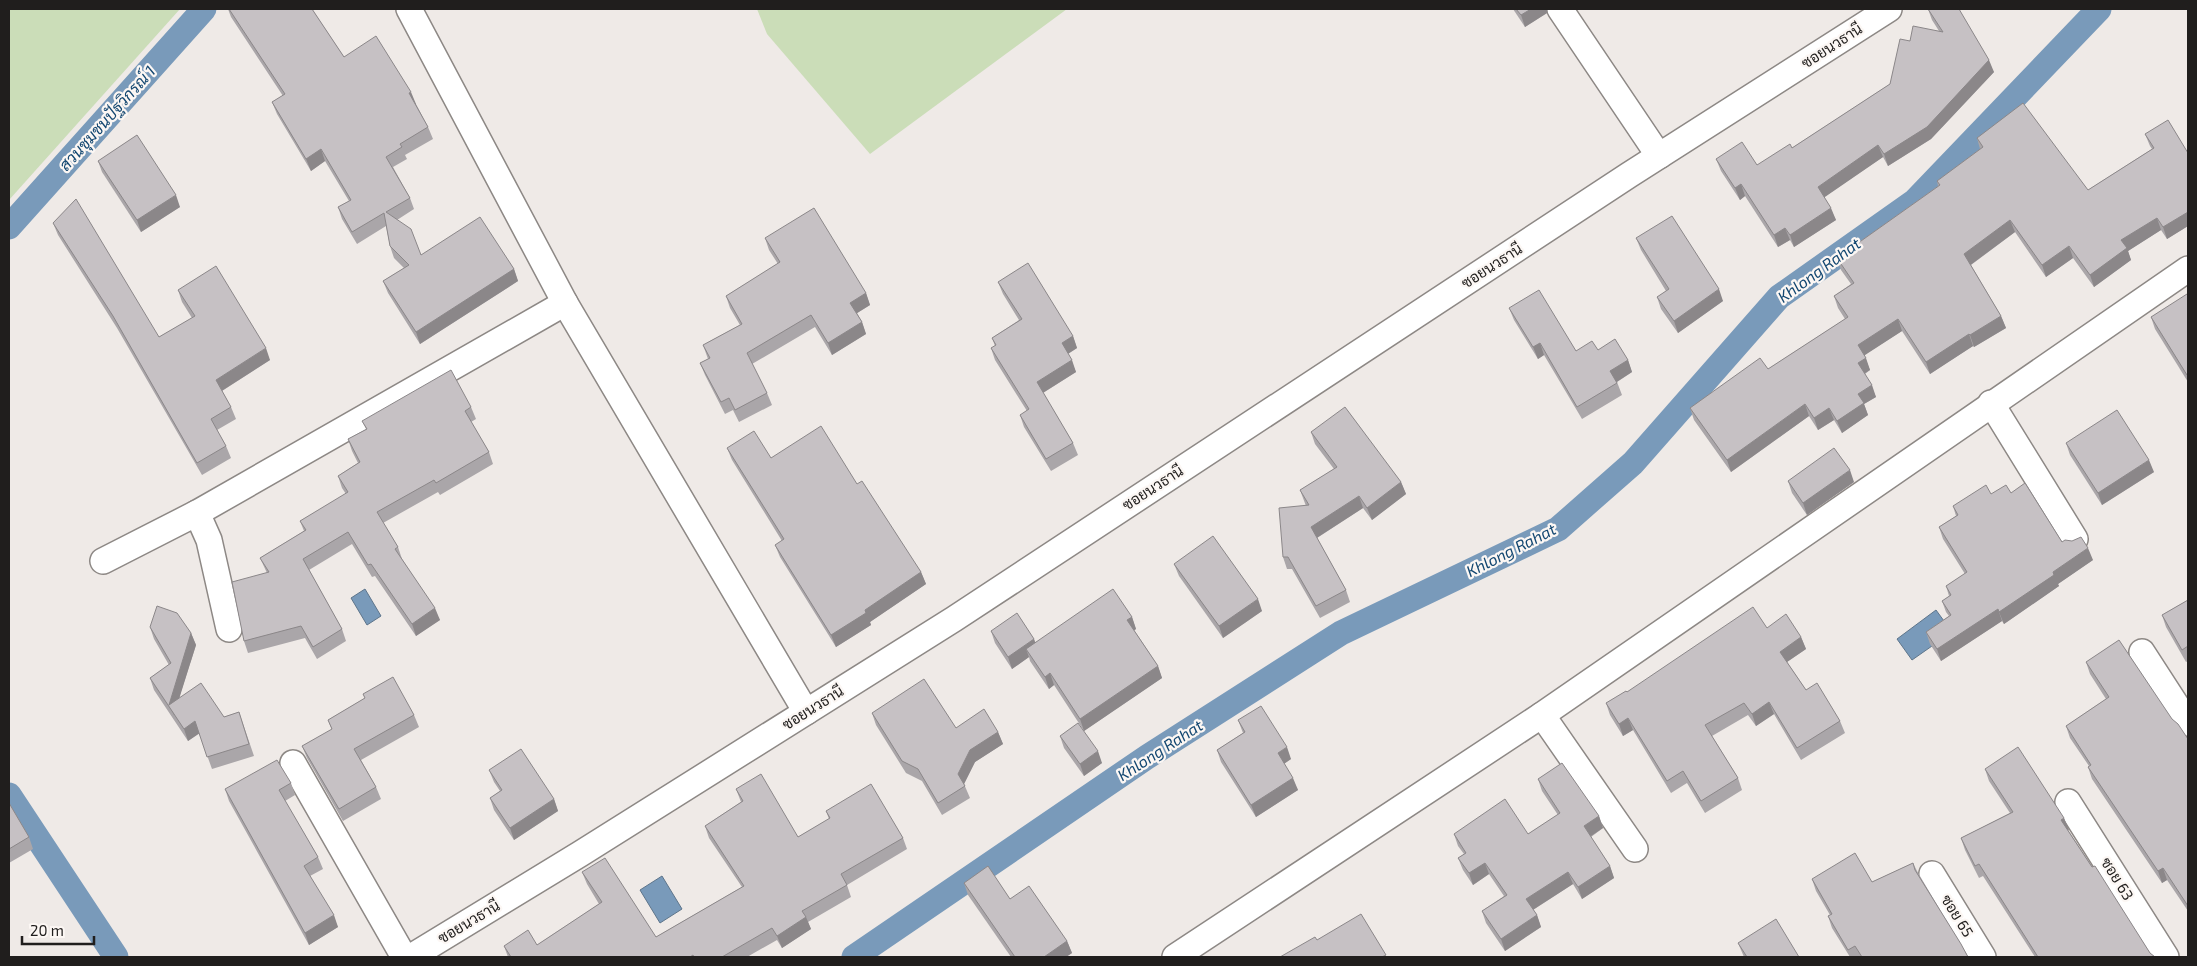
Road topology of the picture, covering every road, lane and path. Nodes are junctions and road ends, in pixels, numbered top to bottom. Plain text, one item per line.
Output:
1 (409, 9) edge
2 (1560, 9) edge
3 (1890, 9) edge
4 (1659, 156) junction
5 (2188, 269) edge
6 (565, 303) junction
7 (1991, 403) junction
8 (197, 512) junction
9 (2075, 539) edge
10 (104, 561) dead end
11 (228, 629) dead end
12 (2142, 652) dead end
13 (806, 712) junction
14 (1542, 714) junction
15 (2188, 723) edge
16 (294, 763) dead end
17 (2068, 802) dead end
18 (1635, 849) dead end
19 (1932, 874) dead end
20 (404, 957) edge
21 (411, 957) edge
22 (1174, 957) edge
23 (1983, 957) edge
24 (2166, 957) edge

1 - 6 street
2 - 4 street
3 - 4 street, ซอยนวธานี
4 - 13 street, ซอยนวธานี
5 - 7 street
6 - 8 street
6 - 13 street
7 - 9 street
7 - 14 street
8 - 10 street
8 - 11 street
12 - 15 street
13 - 21 street, ซอยนวธานี
14 - 18 street
14 - 22 street
16 - 20 street
17 - 24 street, ซอย 63
19 - 23 street, ซอย 65

